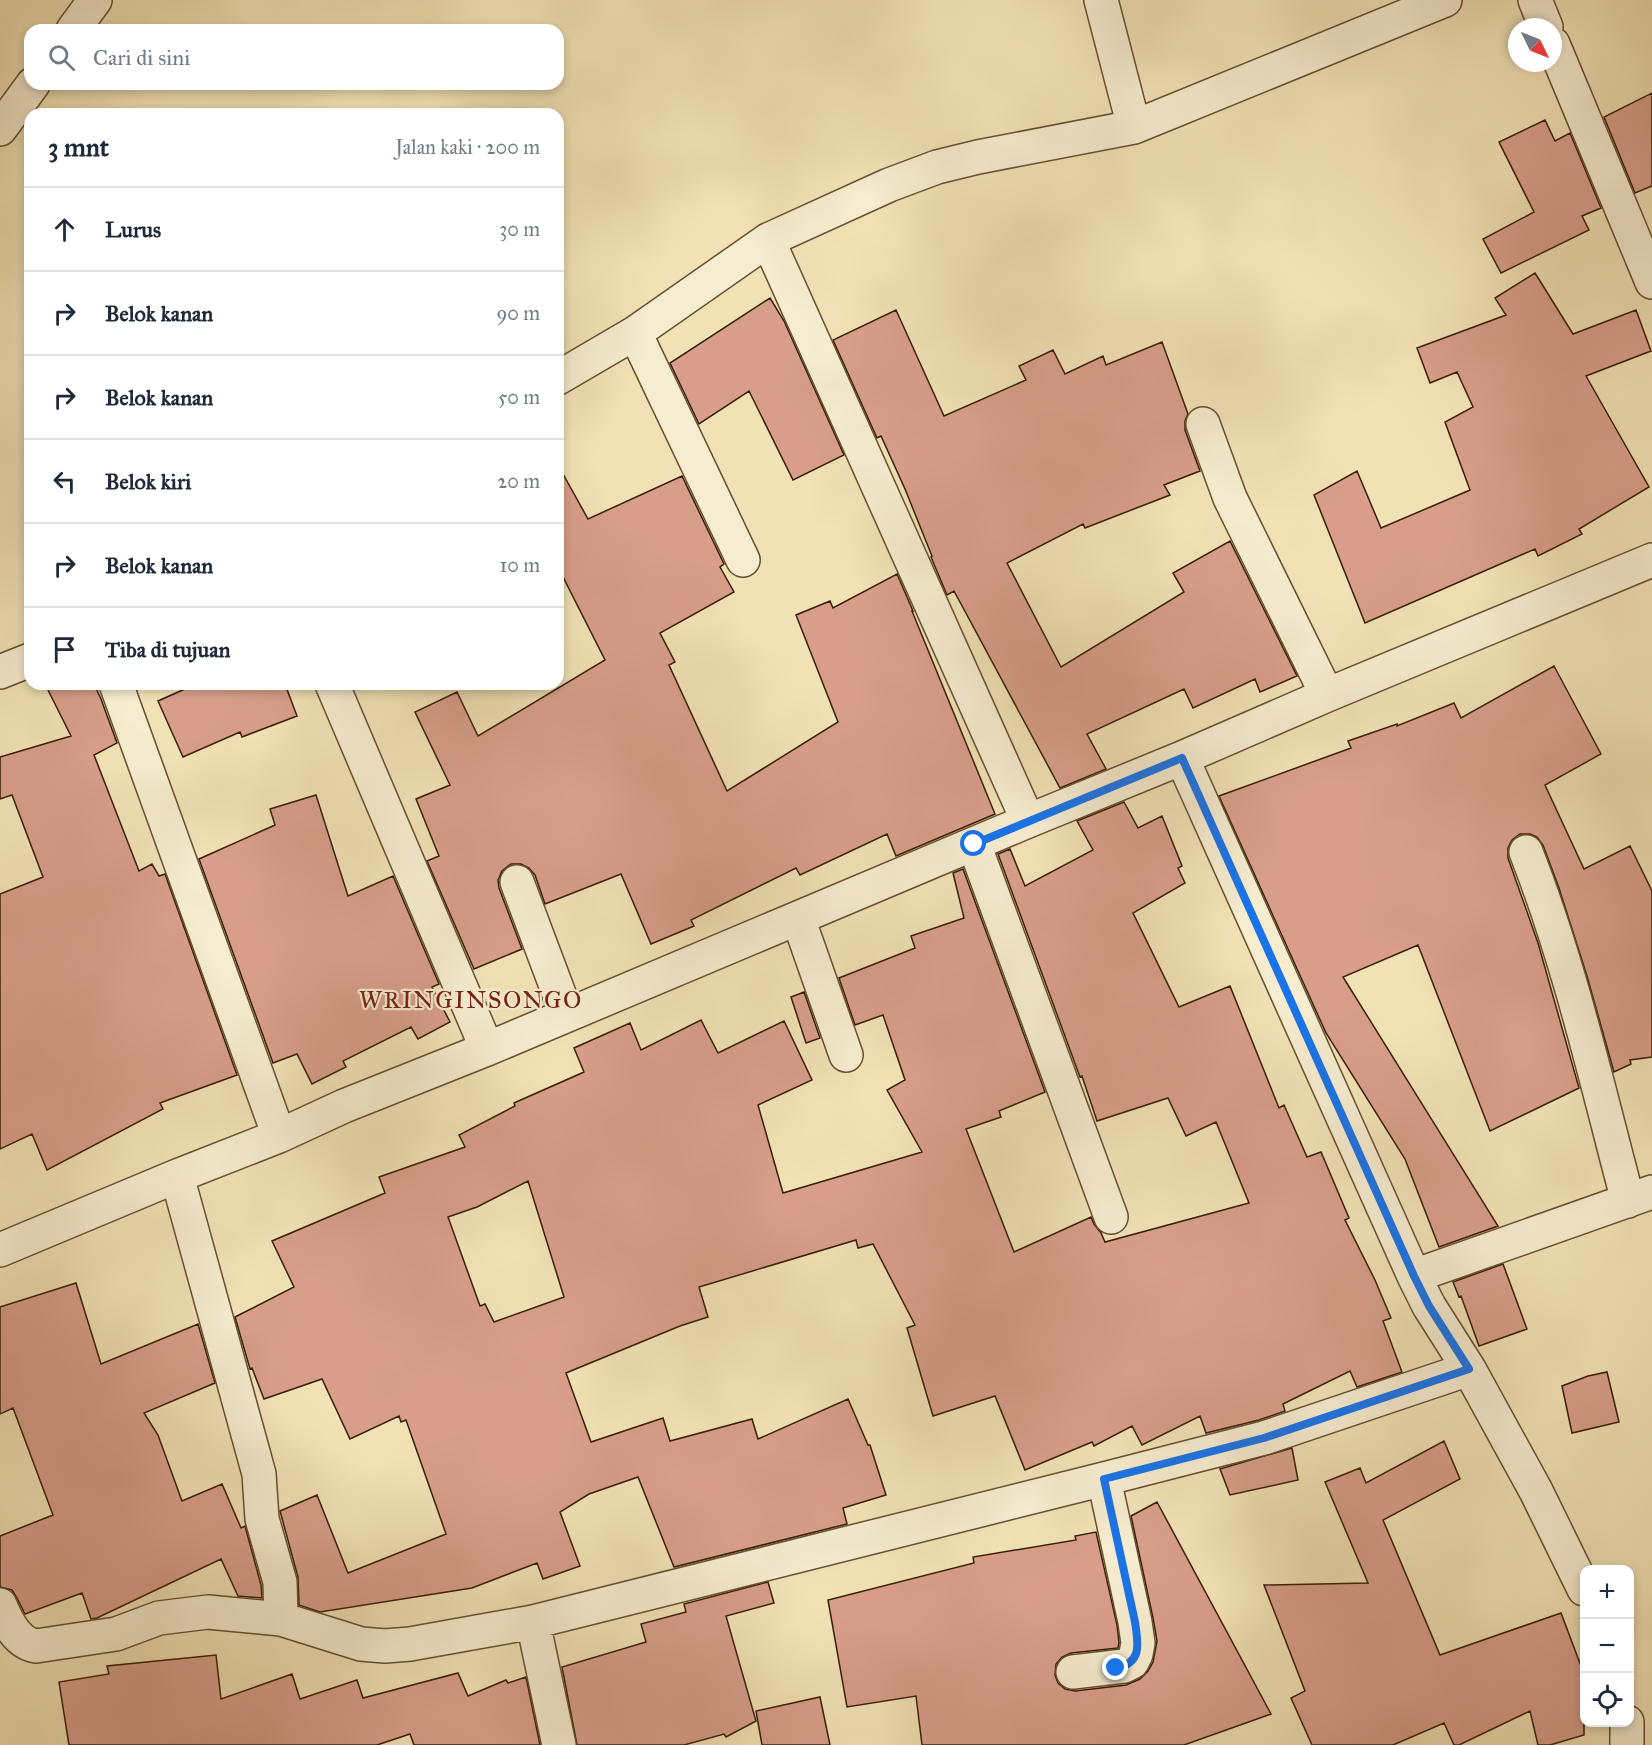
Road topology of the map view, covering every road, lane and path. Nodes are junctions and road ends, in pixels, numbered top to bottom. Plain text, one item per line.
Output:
1 (95, 0) edge
2 (1101, 0) edge
3 (1445, 0) edge
4 (1534, 0) edge
5 (1542, 18) edge
6 (77, 24) edge
7 (1562, 66) edge
8 (29, 90) edge
9 (1134, 127) junction
10 (0, 129) edge
11 (768, 240) junction
12 (1652, 282) edge
13 (635, 333) junction
14 (564, 374) edge
15 (1203, 424) dead end
16 (743, 560) dead end
17 (1652, 560) edge
18 (24, 662) edge
19 (0, 672) edge
20 (118, 690) edge
21 (335, 690) edge
22 (1327, 695) junction
23 (1182, 758) junction
24 (1028, 821) junction
25 (974, 844) junction
26 (1527, 852) dead end
27 (517, 882) dead end
28 (798, 918) junction
29 (567, 1015) junction
30 (487, 1049) junction
31 (846, 1054) dead end
32 (279, 1136) junction
33 (177, 1176) junction
34 (1640, 1197) edge
35 (1111, 1217) dead end
36 (0, 1250) edge
37 (1414, 1276) junction
38 (1469, 1369) junction
39 (1104, 1479) junction
40 (1580, 1581) edge
41 (0, 1605) edge
42 (281, 1619) junction
43 (533, 1622) junction
44 (1073, 1672) dead end
45 (1627, 1727) edge
46 (560, 1745) edge
47 (1627, 1745) edge

1 - 6 street
2 - 9 street
3 - 9 street
4 - 5 street
7 - 12 street
8 - 10 street
9 - 11 street
11 - 13 street
11 - 24 street
13 - 14 street
13 - 16 street
15 - 22 street
17 - 22 street
18 - 19 street
20 - 32 street
21 - 30 street
22 - 23 street
23 - 24 street
23 - 37 street
24 - 25 street
25 - 28 street
25 - 35 street
26 - 34 street
27 - 29 street
28 - 29 street
28 - 31 street
29 - 30 street
30 - 32 street
32 - 33 street
33 - 36 street
33 - 42 street
34 - 37 street
37 - 38 street
38 - 39 street
38 - 40 street
39 - 43 street
39 - 44 street
41 - 42 street
42 - 43 street
43 - 46 street
45 - 47 street

